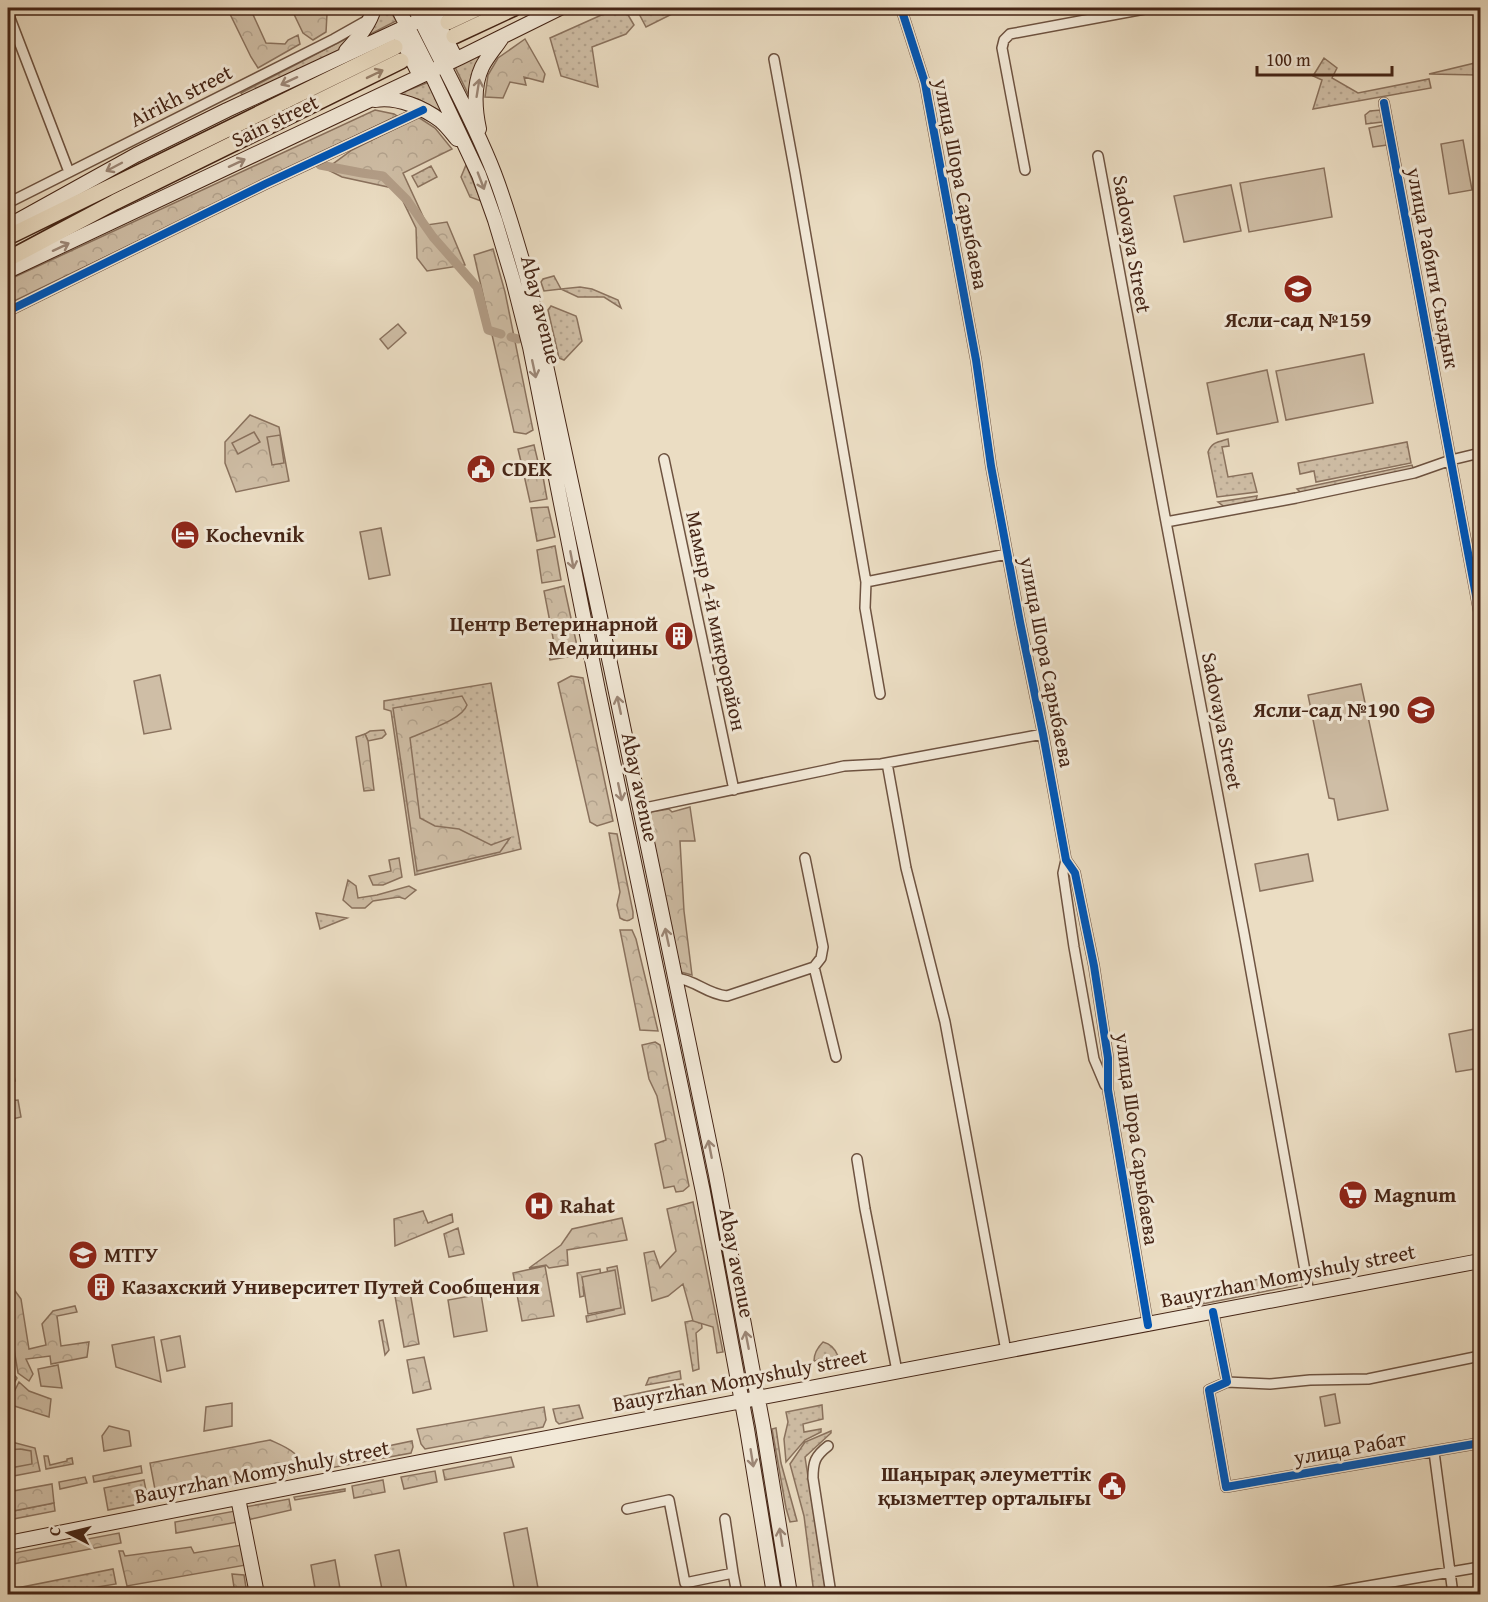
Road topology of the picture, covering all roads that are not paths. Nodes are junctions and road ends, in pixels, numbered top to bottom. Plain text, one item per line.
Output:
1 (399, 8) edge
2 (478, 8) edge
3 (514, 8) edge
4 (560, 8) edge
5 (901, 8) edge
6 (1150, 8) edge
7 (8, 13) edge
8 (372, 13) edge
9 (415, 20) edge
10 (450, 22) edge
11 (504, 35) junction
12 (342, 56) junction
13 (774, 59) dead end
14 (450, 62) junction
15 (425, 73) junction
16 (364, 102) junction
17 (1384, 103) dead end
18 (423, 110) junction
19 (129, 142) junction
20 (482, 146) junction
21 (468, 150) junction
22 (136, 155) junction
23 (1098, 156) dead end
24 (1025, 170) dead end
25 (69, 172) junction
26 (8, 203) edge
27 (8, 226) edge
28 (8, 237) edge
29 (8, 259) edge
30 (8, 271) edge
31 (8, 311) edge
32 (1480, 453) edge
33 (664, 459) dead end
34 (1451, 460) junction
35 (1166, 522) junction
36 (1007, 554) junction
37 (866, 582) junction
38 (1480, 617) edge
39 (880, 694) dead end
40 (1043, 734) junction
41 (887, 763) junction
42 (734, 790) junction
43 (640, 809) junction
44 (805, 858) dead end
45 (1066, 860) junction
46 (814, 968) junction
47 (676, 978) junction
48 (836, 1057) dead end
49 (1108, 1090) junction
50 (857, 1159) dead end
51 (1480, 1261) edge
52 (1309, 1293) junction
53 (1213, 1312) junction
54 (1148, 1325) junction
55 (1006, 1351) junction
56 (1480, 1356) edge
57 (897, 1371) junction
58 (1227, 1382) junction
59 (758, 1398) junction
60 (742, 1401) junction
61 (1480, 1443) edge
62 (828, 1446) dead end
63 (1434, 1452) junction
64 (238, 1498) junction
65 (627, 1509) dead end
66 (725, 1519) dead end
67 (8, 1543) edge
68 (1480, 1567) edge
69 (1450, 1572) junction
70 (733, 1573) junction
71 (257, 1594) edge
72 (737, 1594) edge
73 (774, 1594) edge
74 (790, 1594) edge
75 (831, 1594) edge
76 (1321, 1594) edge
77 (1453, 1594) edge

1 - 9 main road, Abay avenue
2 - 10 main road, Sain street
3 - 10 main road, Sain street
4 - 11 main road, Sain street
5 - 36 street, улица Шора Сарыбаева
6 - 24 street
7 - 25 street
8 - 12 main road
8 - 19 street, Airikh street
9 - 10 main road, Sain street
9 - 12 main road, Sain street
9 - 14 main road, Abay avenue
9 - 15 main road, Abay avenue
11 - 14 main road, Sain street
20 -> 11 main road
12 -> 22 main road, Sain street
13 - 37 street
14 - 15 main road, Sain street
14 - 20 main road, Abay avenue
15 - 16 main road, Sain street
15 - 21 main road, Abay avenue
16 - 18 main road
30 -> 16 main road, Sain street
17 - 34 street, улица Рабиги Сыздык
18 - 21 main road
18 - 31 street
19 - 22 street
19 - 25 street, Airikh street
43 -> 20 main road, Abay avenue
21 -> 60 main road, Abay avenue
22 -> 27 main road, Sain street
23 - 35 street, Sadovaya Street
25 - 26 street, Airikh street
29 -> 28 main road, Sain street
32 - 34 street
33 - 42 street, Мамыр 4-й микрорайон
34 - 35 street
34 - 38 street, улица Рабиги Сыздык
35 - 52 street, Sadovaya Street
36 - 37 street
36 - 40 street, улица Шора Сарыбаева
37 - 39 street
40 - 41 street
40 - 45 street, улица Шора Сарыбаева
41 - 42 street
41 - 55 street
42 - 43 street
47 -> 43 main road, Abay avenue
44 - 46 street
45 - 49 street
45 - 49 street, улица Шора Сарыбаева
46 - 47 street
46 - 48 street
59 -> 47 main road, Abay avenue
49 - 54 street, улица Шора Сарыбаева
50 - 57 street
51 - 52 main road, Bauyrzhan Momyshuly street
52 - 53 main road, Bauyrzhan Momyshuly street
53 - 54 main road, Bauyrzhan Momyshuly street
53 - 58 street
54 - 55 main road, Bauyrzhan Momyshuly street
55 - 57 main road, Bauyrzhan Momyshuly street
56 - 58 street
57 - 59 main road, Bauyrzhan Momyshuly street
58 - 63 street, улица Рабат
59 - 60 main road, Bauyrzhan Momyshuly street
74 -> 59 main road, Abay avenue
60 - 64 main road, Bauyrzhan Momyshuly street
60 -> 73 main road, Abay avenue
61 - 63 street, улица Рабат
62 - 75 street
63 - 69 street
64 - 67 main road, Bauyrzhan Momyshuly street
64 - 71 main road
65 - 70 street
66 - 70 street
68 - 69 street
69 - 76 street
69 - 77 street
70 - 72 street

